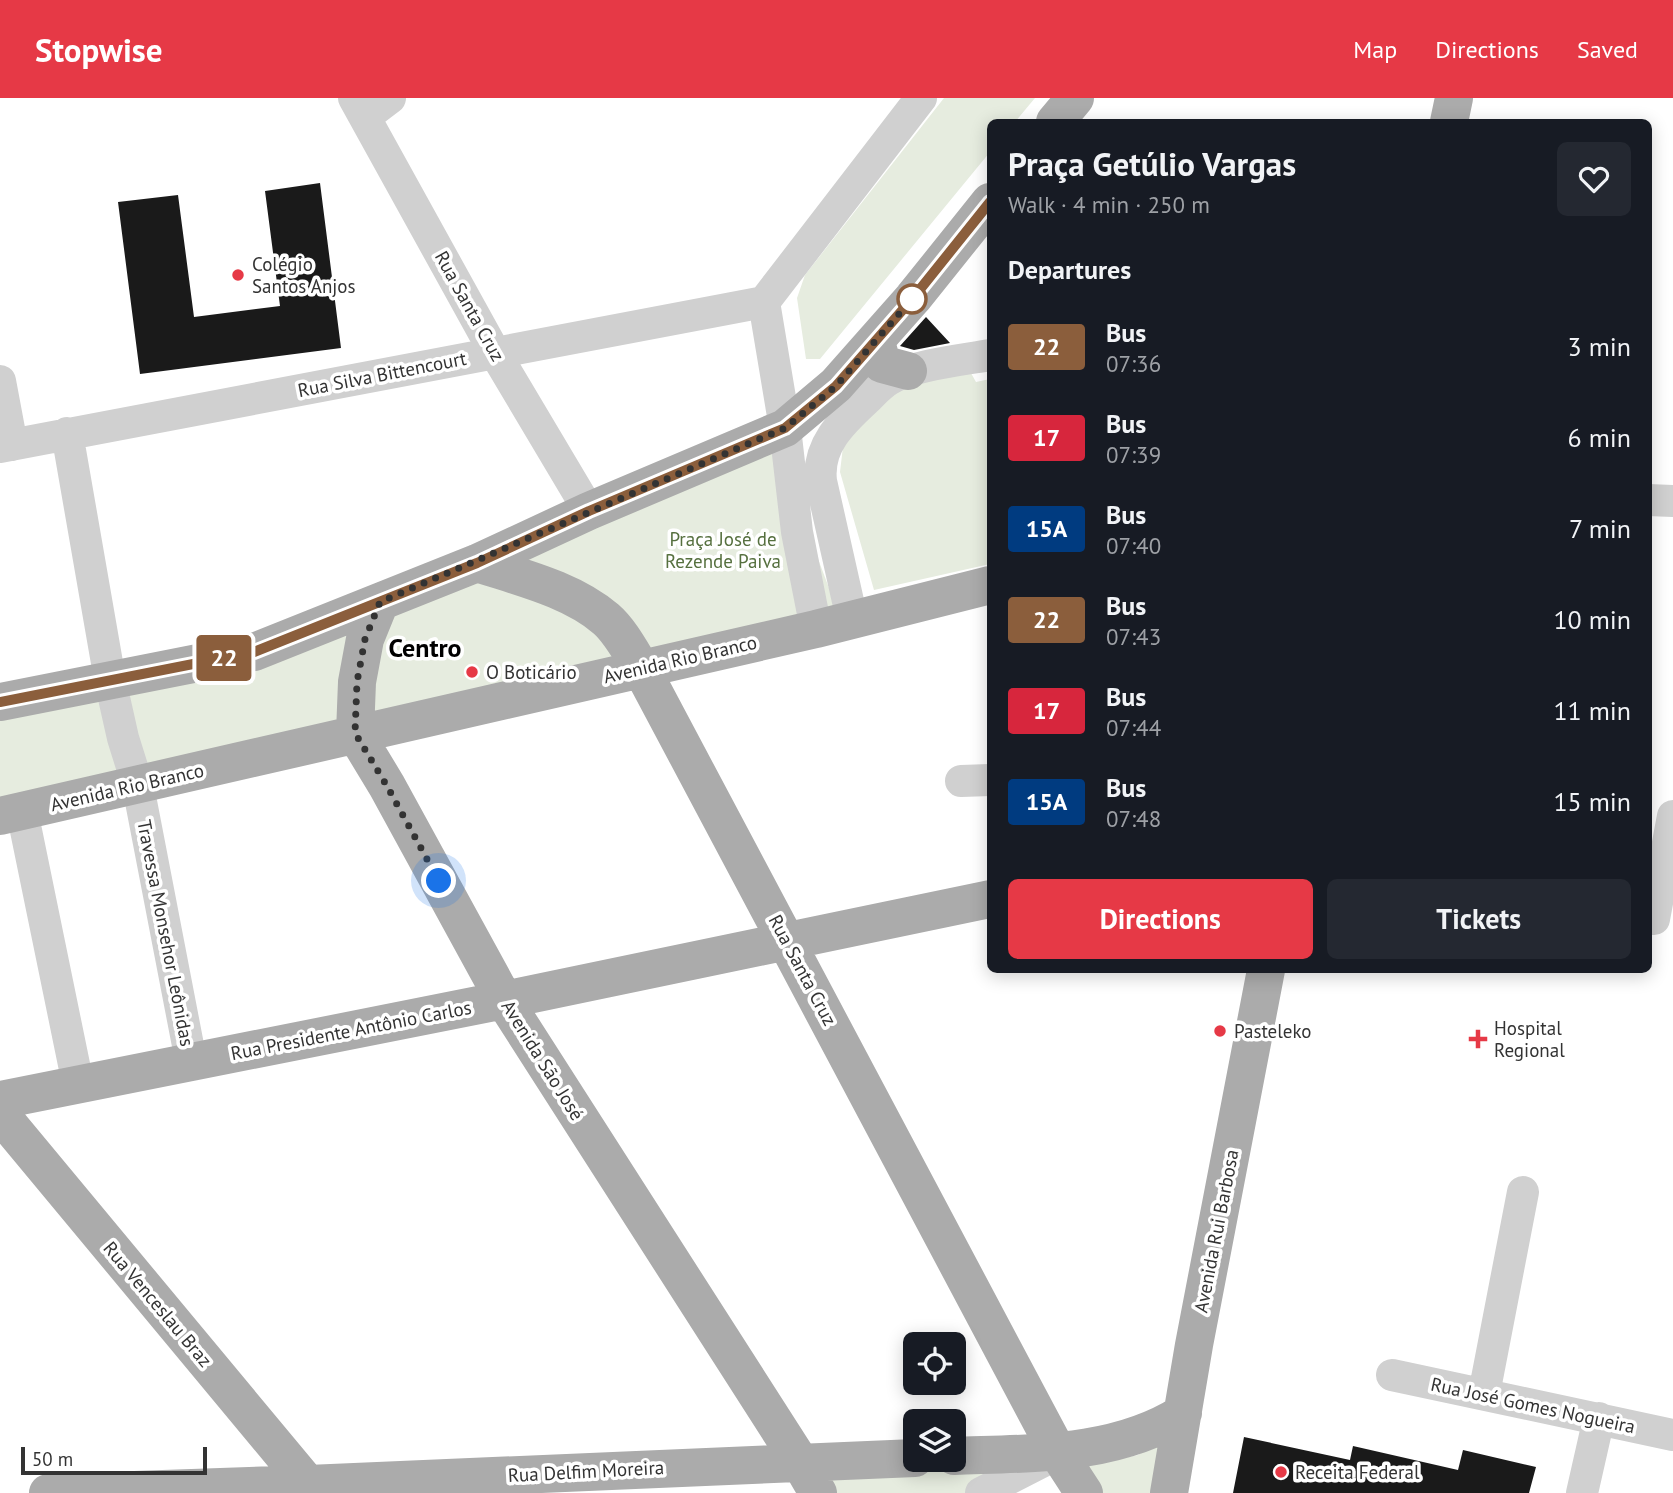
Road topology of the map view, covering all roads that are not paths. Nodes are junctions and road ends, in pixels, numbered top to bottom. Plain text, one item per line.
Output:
1 (390, 98) edge
2 (921, 98) edge
3 (1075, 98) edge
4 (1454, 98) edge
5 (360, 108) edge
6 (1058, 119) edge
7 (1449, 119) edge
8 (987, 206) edge
9 (764, 302) junction
10 (876, 341) junction
11 (495, 353) junction
12 (987, 356) edge
13 (908, 371) junction
14 (0, 381) edge
15 (785, 428) junction
16 (67, 433) junction
17 (6, 446) edge
18 (1652, 500) edge
19 (1673, 501) edge
20 (589, 511) junction
21 (477, 563) junction
22 (987, 586) edge
23 (380, 602) junction
24 (852, 620) junction
25 (816, 629) junction
26 (641, 668) junction
27 (110, 680) junction
28 (0, 702) edge
29 (355, 733) junction
30 (138, 786) junction
31 (11, 813) edge
32 (1673, 816) edge
33 (987, 900) edge
34 (1659, 920) edge
35 (788, 940) junction
36 (1265, 973) edge
37 (504, 1000) junction
38 (191, 1061) junction
39 (78, 1084) junction
40 (0, 1100) edge
41 (0, 1114) edge
42 (1522, 1192) dead end
43 (1392, 1375) dead end
44 (1484, 1394) junction
45 (1183, 1413) junction
46 (1599, 1418) junction
47 (1673, 1435) edge
48 (1058, 1453) junction
49 (966, 1456) edge
50 (903, 1460) edge
51 (809, 1477) edge
52 (312, 1489) edge
53 (48, 1493) edge
54 (981, 1493) edge
55 (1084, 1493) edge
56 (1169, 1493) edge
57 (1582, 1493) edge

1 - 5 street
2 - 9 street
3 - 6 main road
4 - 7 main road
5 - 11 street, Rua Santa Cruz
8 - 10 main road
9 - 11 street, Rua Silva Bittencourt
9 - 15 street
10 - 13 main road
10 - 15 main road
11 - 16 street, Rua Silva Bittencourt
11 - 20 street, Rua Santa Cruz
12 - 13 street
13 - 24 street
14 - 17 street
15 - 20 main road
15 - 25 street
16 - 17 street, Rua Silva Bittencourt
16 - 27 street, Travessa Monsehor Leônidas
18 - 19 street
20 - 21 main road
21 - 23 main road
21 - 26 main road, Rua Santa Cruz
22 - 24 main road, Avenida Rio Branco
23 - 27 main road
23 - 29 main road
24 - 25 main road, Avenida Rio Branco
25 - 26 main road, Avenida Rio Branco
26 - 29 main road, Avenida Rio Branco
26 - 35 main road, Rua Santa Cruz
27 - 28 main road
27 - 30 street, Travessa Monsehor Leônidas
29 - 30 main road, Avenida Rio Branco
29 - 37 main road, Avenida São José
30 - 31 main road, Avenida Rio Branco
30 - 38 street, Travessa Monsehor Leônidas
31 - 39 street
32 - 34 street
33 - 35 main road, Rua Presidente Antônio Carlos
35 - 37 main road, Rua Presidente Antônio Carlos
35 - 48 main road, Rua Santa Cruz
36 - 45 main road, Avenida Rui Barbosa
37 - 38 main road, Rua Presidente Antônio Carlos
37 - 51 main road, Avenida São José
38 - 39 main road, Rua Presidente Antônio Carlos
39 - 40 main road, Rua Presidente Antônio Carlos
41 - 52 main road, Rua Venceslau Braz
42 - 44 street
43 - 44 street, Rua José Gomes Nogueira
44 - 46 street, Rua José Gomes Nogueira
45 - 48 main road
45 - 56 main road, Avenida Rui Barbosa
46 - 47 street, Rua José Gomes Nogueira
46 - 57 street
48 - 49 main road
48 - 54 street
48 - 55 main road, Rua Santa Cruz
50 - 51 main road, Rua Delfim Moreira
51 - 52 main road, Rua Delfim Moreira
52 - 53 main road, Rua Delfim Moreira

